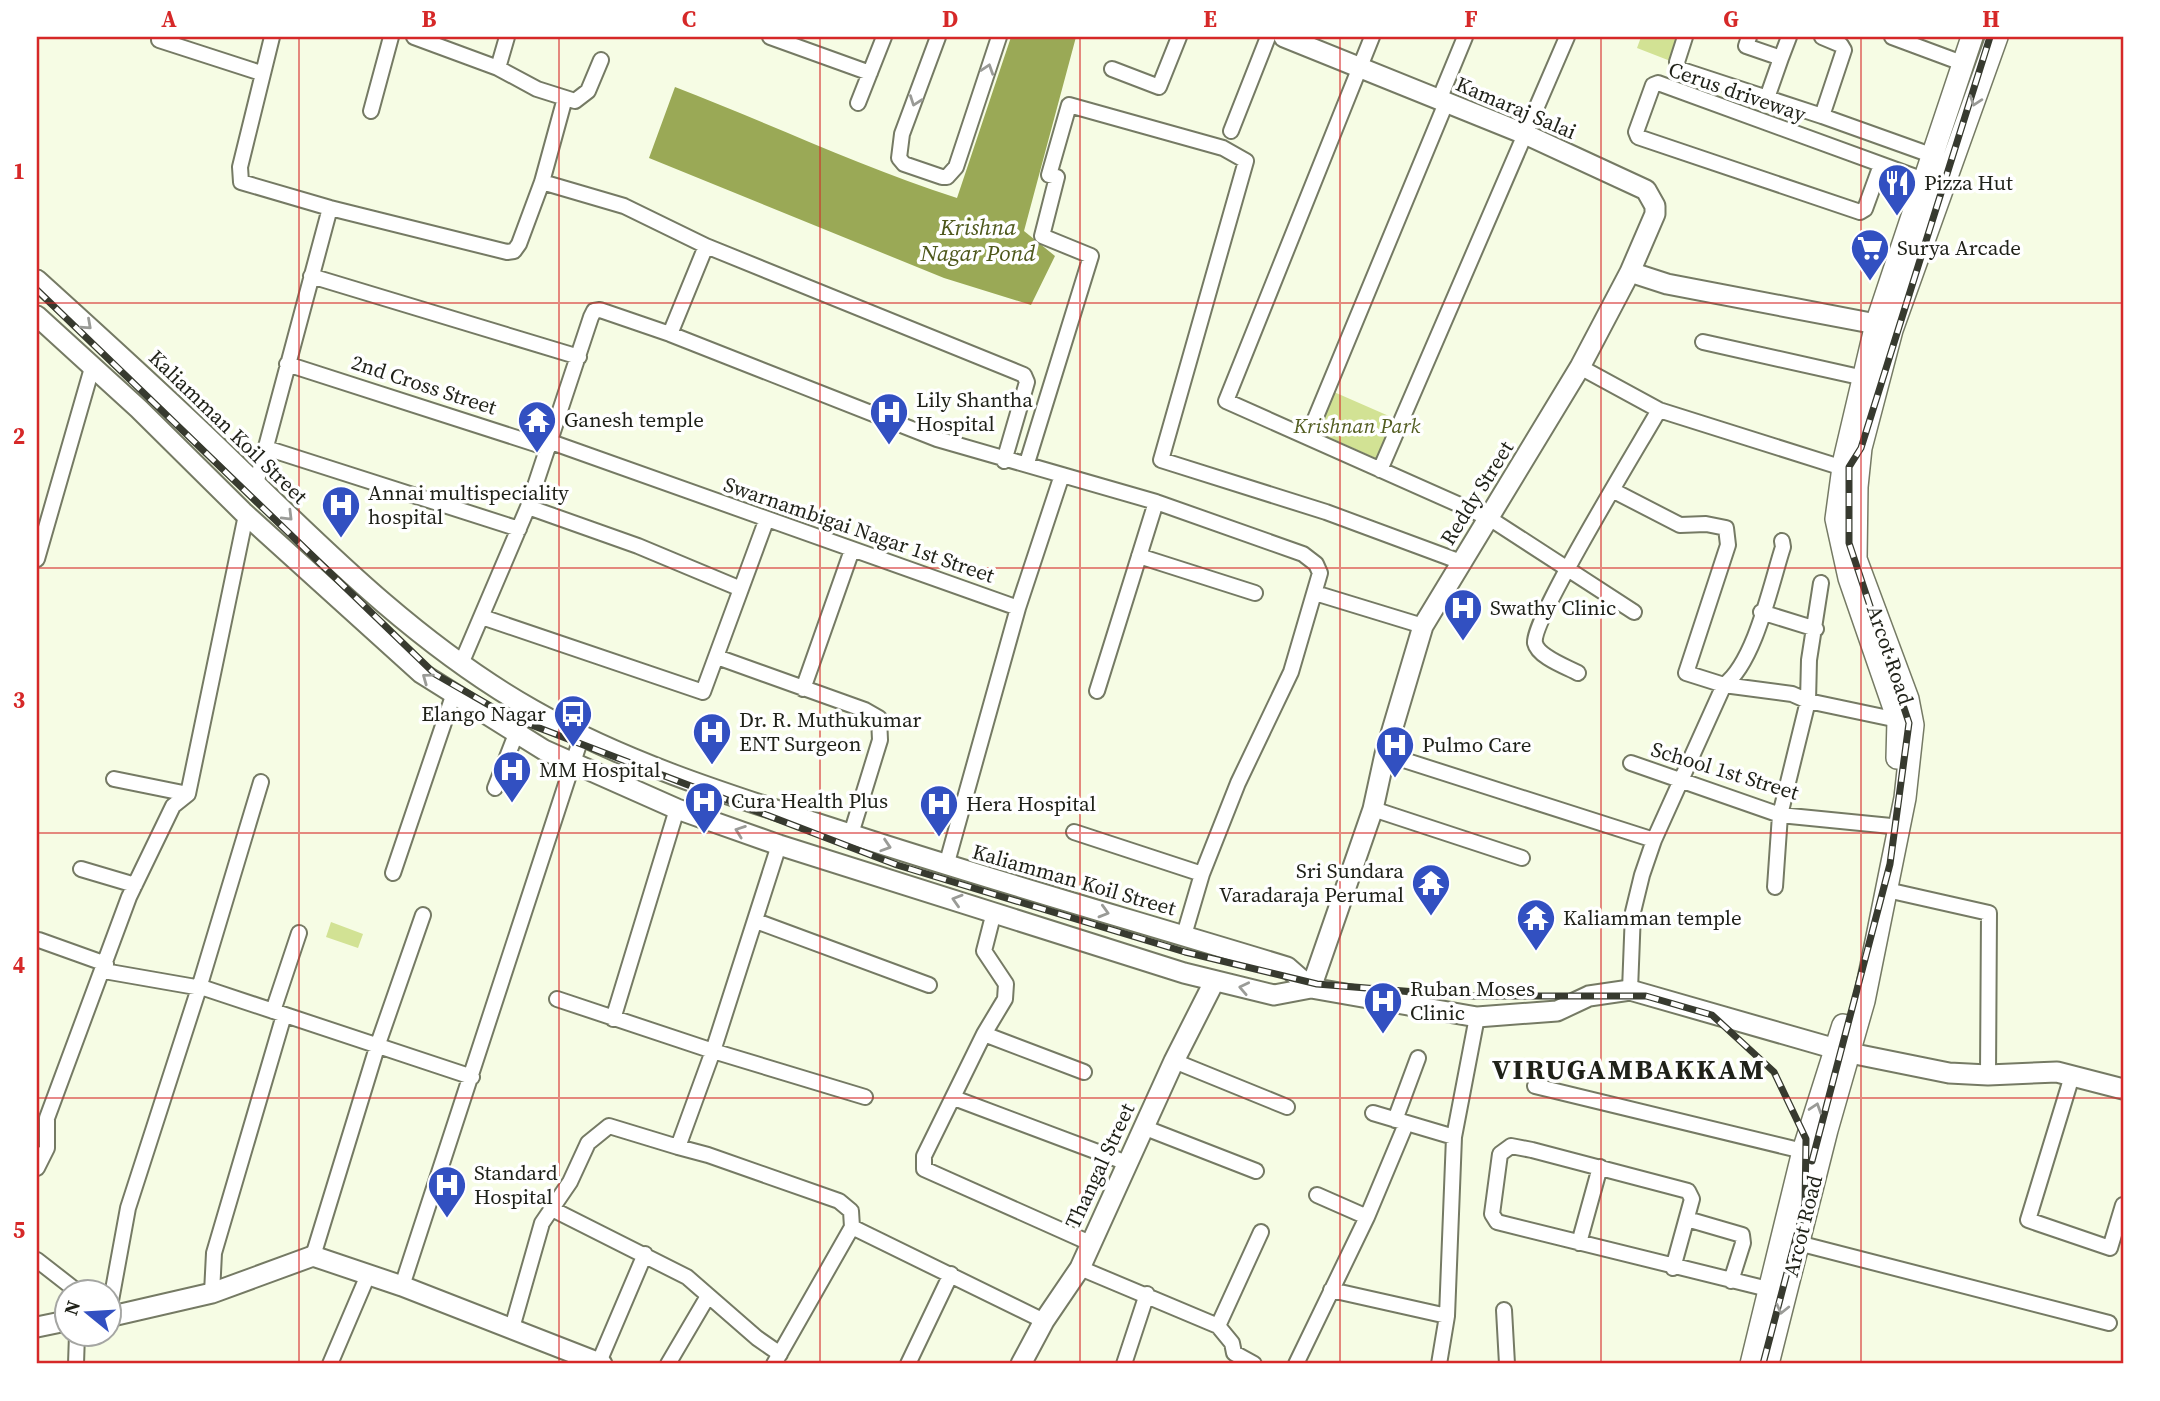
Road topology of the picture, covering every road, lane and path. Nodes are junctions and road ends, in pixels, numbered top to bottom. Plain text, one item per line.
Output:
1 (272, 37) edge
2 (391, 37) edge
3 (414, 37) edge
4 (507, 37) edge
5 (884, 37) edge
6 (939, 37) edge
7 (999, 37) edge
8 (1179, 37) edge
9 (1268, 37) edge
10 (1284, 37) edge
11 (1372, 37) edge
12 (1465, 37) edge
13 (1567, 37) edge
14 (1685, 37) edge
15 (1749, 37) edge
16 (1788, 37) edge
17 (1822, 37) edge
18 (1892, 37) edge
19 (1972, 37) edge
20 (1997, 37) edge
21 (774, 38) edge
22 (159, 40) dead end
23 (1782, 58) junction
24 (601, 60) dead end
25 (1962, 64) junction
26 (1359, 67) junction
27 (498, 68) junction
28 (1112, 69) dead end
29 (261, 73) junction
30 (870, 73) junction
31 (1767, 97) junction
32 (565, 98) junction
33 (1443, 101) junction
34 (859, 103) dead end
35 (371, 111) dead end
36 (1822, 116) junction
37 (1231, 131) dead end
38 (1527, 135) junction
39 (1931, 155) junction
40 (1881, 166) junction
41 (1924, 180) junction
42 (541, 182) junction
43 (330, 208) junction
44 (706, 246) junction
45 (1630, 272) junction
46 (311, 276) junction
47 (37, 280) edge
48 (37, 316) edge
49 (1876, 324) junction
50 (670, 334) junction
51 (1703, 342) dead end
52 (579, 356) junction
53 (287, 364) junction
54 (1580, 367) junction
55 (92, 368) junction
56 (1864, 378) junction
57 (1659, 410) junction
58 (1308, 436) junction
59 (550, 445) junction
60 (266, 448) junction
61 (1004, 461) junction
62 (1027, 463) junction
63 (1843, 468) junction
64 (1380, 470) junction
65 (1062, 475) junction
66 (256, 484) junction
67 (686, 490) joint
68 (1614, 491) junction
69 (1156, 502) junction
70 (528, 507) junction
71 (246, 514) junction
72 (1489, 518) junction
73 (1846, 520) junction
74 (766, 521) junction
75 (519, 529) junction
76 (1782, 541) dead end
77 (852, 550) junction
78 (1139, 556) junction
79 (37, 559) edge
80 (1461, 562) junction
81 (1566, 570) junction
82 (1821, 583) dead end
83 (741, 589) junction
84 (1255, 593) dead end
85 (1315, 593) junction
86 (1018, 608) junction
87 (1633, 612) dead end
88 (1762, 612) junction
89 (482, 617) junction
90 (1423, 626) junction
91 (1816, 629) junction
92 (717, 656) junction
93 (461, 664) junction
94 (1578, 673) dead end
95 (1724, 685) junction
96 (803, 689) junction
97 (1097, 691) dead end
98 (453, 696) junction
99 (1808, 701) junction
100 (1898, 720) junction
101 (516, 734) junction
102 (582, 734) junction
103 (1385, 754) junction
104 (1631, 763) dead end
105 (571, 764) junction
106 (114, 779) dead end
107 (261, 782) dead end
108 (1682, 782) junction
109 (495, 788) dead end
110 (188, 794) junction
111 (677, 809) junction
112 (1373, 809) junction
113 (1780, 815) junction
114 (1891, 826) junction
115 (1074, 832) dead end
116 (850, 834) junction
117 (1654, 840) junction
118 (779, 845) junction
119 (1522, 858) dead end
120 (946, 866) junction
121 (81, 869) dead end
122 (393, 873) dead end
123 (1202, 874) junction
124 (135, 885) junction
125 (1775, 887) dead end
126 (1887, 890) junction
127 (994, 912) junction
128 (422, 915) dead end
129 (756, 921) junction
130 (299, 933) dead end
131 (1872, 933) junction
132 (1184, 935) junction
133 (39, 940) dead end
134 (105, 967) junction
135 (1214, 982) junction
136 (929, 985) dead end
137 (199, 988) junction
138 (1311, 988) junction
139 (1630, 990) junction
140 (557, 999) dead end
141 (279, 1013) junction
142 (1477, 1017) junction
143 (613, 1019) junction
144 (984, 1034) junction
145 (378, 1044) junction
146 (713, 1051) junction
147 (1843, 1051) junction
148 (1418, 1058) dead end
149 (1174, 1061) junction
150 (1084, 1072) dead end
151 (1988, 1075) junction
152 (2072, 1076) junction
153 (472, 1077) junction
154 (1535, 1086) dead end
155 (2123, 1089) edge
156 (865, 1097) dead end
157 (954, 1098) junction
158 (1287, 1107) dead end
159 (1373, 1113) dead end
160 (42, 1115) edge
161 (1401, 1122) junction
162 (1143, 1127) junction
163 (1454, 1137) junction
164 (678, 1147) junction
165 (1803, 1151) junction
166 (1127, 1163) junction
167 (1600, 1167) junction
168 (37, 1168) edge
169 (1256, 1171) dead end
170 (1317, 1195) dead end
171 (2123, 1205) edge
172 (552, 1209) junction
173 (1367, 1217) junction
174 (1687, 1219) junction
175 (852, 1227) junction
176 (1261, 1232) dead end
177 (1090, 1242) junction
178 (1579, 1243) junction
179 (1798, 1243) junction
180 (645, 1254) junction
181 (313, 1256) junction
182 (37, 1260) edge
183 (1080, 1268) junction
184 (1673, 1268) junction
185 (951, 1274) junction
186 (368, 1275) junction
187 (59, 1278) edge
188 (115, 1278) edge
189 (1731, 1281) junction
190 (402, 1286) junction
191 (1768, 1289) junction
192 (1331, 1290) junction
193 (212, 1293) junction
194 (1147, 1294) junction
195 (708, 1296) junction
196 (1504, 1310) dead end
197 (122, 1314) edge
198 (1447, 1316) junction
199 (1044, 1321) junction
200 (2109, 1323) dead end
201 (1218, 1326) junction
202 (512, 1328) junction
203 (777, 1359) edge
204 (1231, 1359) edge
205 (600, 1363) edge
206 (330, 1364) edge
207 (668, 1364) edge
208 (908, 1364) edge
209 (1021, 1364) edge
210 (1124, 1364) edge
211 (1254, 1364) edge
212 (1296, 1364) edge
213 (1439, 1364) edge
214 (1507, 1364) edge
215 (1751, 1364) edge
216 (1768, 1364) edge

1 - 29 street
2 - 35 street
3 - 27 street
4 - 27 street
5 - 30 street
6 -> 7 street
8 - 28 street
9 - 37 street
10 - 26 main road, Kamaraj Salai
11 - 26 street
12 - 33 street
13 - 38 street
14 - 31 street
15 - 23 street
16 - 23 street
17 - 36 street
18 - 25 street
19 - 25 main road, Arcot Road
20 -> 73 main road, Arcot Road
21 - 30 street
22 - 29 street
23 - 31 street
24 - 32 street
25 - 39 main road, Arcot Road
26 - 33 main road, Kamaraj Salai
26 - 58 street
27 - 32 street
29 - 43 street
30 - 34 street
31 - 36 street
32 - 42 street
33 - 38 main road, Kamaraj Salai
33 - 58 street
36 - 39 street
38 - 45 main road, Kamaraj Salai
38 - 64 street
39 - 41 main road, Arcot Road
40 - 40 street, Cerus driveway
40 - 41 street, Cerus driveway
41 - 49 main road, Arcot Road
42 - 43 street
42 - 44 street
43 - 46 street
44 - 50 street
44 - 61 street
45 - 49 main road
45 - 54 main road, Reddy Street
46 - 52 street
46 - 53 street
47 -> 66 main road, Kaliamman Koil Street
48 - 55 main road, Kaliamman Koil Street
49 - 56 main road, Arcot Road
50 - 52 street
50 - 61 street
51 - 56 street
52 - 59 street
53 - 59 street, 2nd Cross Street
53 - 60 street
54 - 57 street
54 - 72 main road, Reddy Street
55 - 71 main road, Kaliamman Koil Street
55 - 79 street
56 - 63 main road, Arcot Road
57 - 63 street
57 - 68 street
58 - 64 street
59 - 67 street, 2nd Cross Street
59 - 70 street
60 - 66 street
60 - 75 street
61 - 62 street
62 - 65 street
62 - 80 street
63 - 73 main road, Arcot Road
64 - 72 street
65 - 69 street
65 - 86 street
66 -> 93 main road, Kaliamman Koil Street
67 - 74 street, Swarnambigai Nagar 1st Street
68 - 81 street
68 - 95 street
69 - 78 street
69 - 85 street
70 - 75 street
70 - 83 street
98 -> 71 main road, Kaliamman Koil Street
71 - 110 street
72 - 80 main road, Reddy Street
72 - 81 street
73 - 100 main road, Arcot Road
73 - 126 main road, Arcot Road
74 - 77 street, Swarnambigai Nagar 1st Street
74 - 83 street
75 - 89 street
76 - 88 street
77 - 86 street, Swarnambigai Nagar 1st Street
77 - 96 street
78 - 84 street
78 - 97 street
80 - 90 main road, Reddy Street
81 - 87 street
81 - 94 street
82 - 91 street
83 - 92 street
85 - 90 street
85 - 123 street
86 - 120 street
88 - 91 street
88 - 95 street
89 - 92 street
89 - 93 street
90 - 103 main road, Reddy Street
91 - 99 street
92 - 96 street
93 - 102 main road, Kaliamman Koil Street
95 - 99 street
95 - 108 street
96 - 116 street
98 - 101 main road, Kaliamman Koil Street
98 - 122 street
99 - 100 street
99 - 113 street
100 - 114 main road, Arcot Road
101 - 105 main road, Kaliamman Koil Street
101 - 109 street
102 - 105 street
102 - 116 main road, Kaliamman Koil Street
103 - 112 main road, Reddy Street
103 - 117 street
104 - 108 street, School 1st Street
105 - 111 main road, Kaliamman Koil Street
105 - 153 street
106 - 110 street
107 - 137 street
108 - 113 street, School 1st Street
108 - 117 street
110 - 124 street
118 -> 111 main road, Kaliamman Koil Street
111 - 143 street
112 - 119 street
112 - 138 main road, Reddy Street
113 - 114 street, School 1st Street
113 - 125 street
114 - 131 main road, Arcot Road
115 - 123 street
116 -> 120 main road, Kaliamman Koil Street
117 - 139 street
127 -> 118 main road, Kaliamman Koil Street
118 - 129 street
120 -> 132 main road, Kaliamman Koil Street
121 - 124 street
123 - 132 street
124 - 134 street
126 - 131 main road, Arcot Road
126 - 151 street
127 - 135 main road, Kaliamman Koil Street
127 - 144 street
128 - 145 street
129 - 136 street
129 - 146 street
130 - 141 street
131 - 147 main road, Arcot Road
132 - 138 main road, Kaliamman Koil Street
133 - 134 street
134 - 137 street
134 - 160 street
138 -> 135 main road, Kaliamman Koil Street
135 - 149 main road, Thangal Street
137 - 141 street
137 - 188 street
138 - 142 main road, Kaliamman Koil Street
139 - 142 main road, Kaliamman Koil Street
139 - 147 main road, Kaliamman Koil Street
140 - 143 street
141 - 145 street
141 - 193 street
142 - 163 street
143 - 146 street
144 - 150 street
144 - 157 street
145 - 153 street
145 - 181 street
146 - 156 street
146 - 164 street
147 - 151 main road, Kaliamman Koil Street
165 -> 147 main road, Arcot Road
147 - 179 main road, Arcot Road
148 - 161 street
149 - 158 street
149 - 162 main road, Thangal Street
151 - 152 main road, Kaliamman Koil Street
152 - 155 main road, Kaliamman Koil Street
152 - 171 street
153 - 190 street
154 - 165 street
157 - 166 street
157 - 177 street
159 - 161 street
160 - 168 street
161 - 163 street
161 - 173 street
162 - 166 main road, Thangal Street
162 - 169 street
163 - 198 street
164 - 172 street
164 - 175 street
165 - 191 main road, Arcot Road
166 - 177 main road, Thangal Street
167 - 174 street
167 - 178 street
167 - 178 street
170 - 173 street
172 - 180 street
172 - 202 street
173 - 192 street
174 - 184 street
174 - 189 street
175 - 185 street
175 - 203 street
176 - 201 street
177 - 183 main road, Thangal Street
178 - 184 street
179 - 200 street
179 -> 216 main road, Arcot Road
180 - 195 street
180 - 205 street
181 - 186 main road
181 - 193 main road
182 - 187 street
183 - 194 street
183 - 199 main road, Thangal Street
184 - 189 street
185 - 199 street
185 - 208 street
186 - 190 main road
186 - 206 street
189 - 191 street
190 - 202 main road
191 - 215 main road, Arcot Road
192 - 198 street
192 - 212 street
193 - 197 main road
194 - 201 street
194 - 210 street
195 - 203 street
195 - 207 street
196 - 214 street
198 - 213 street
199 - 209 main road, Thangal Street
201 - 204 street
202 - 205 main road
204 - 211 street

